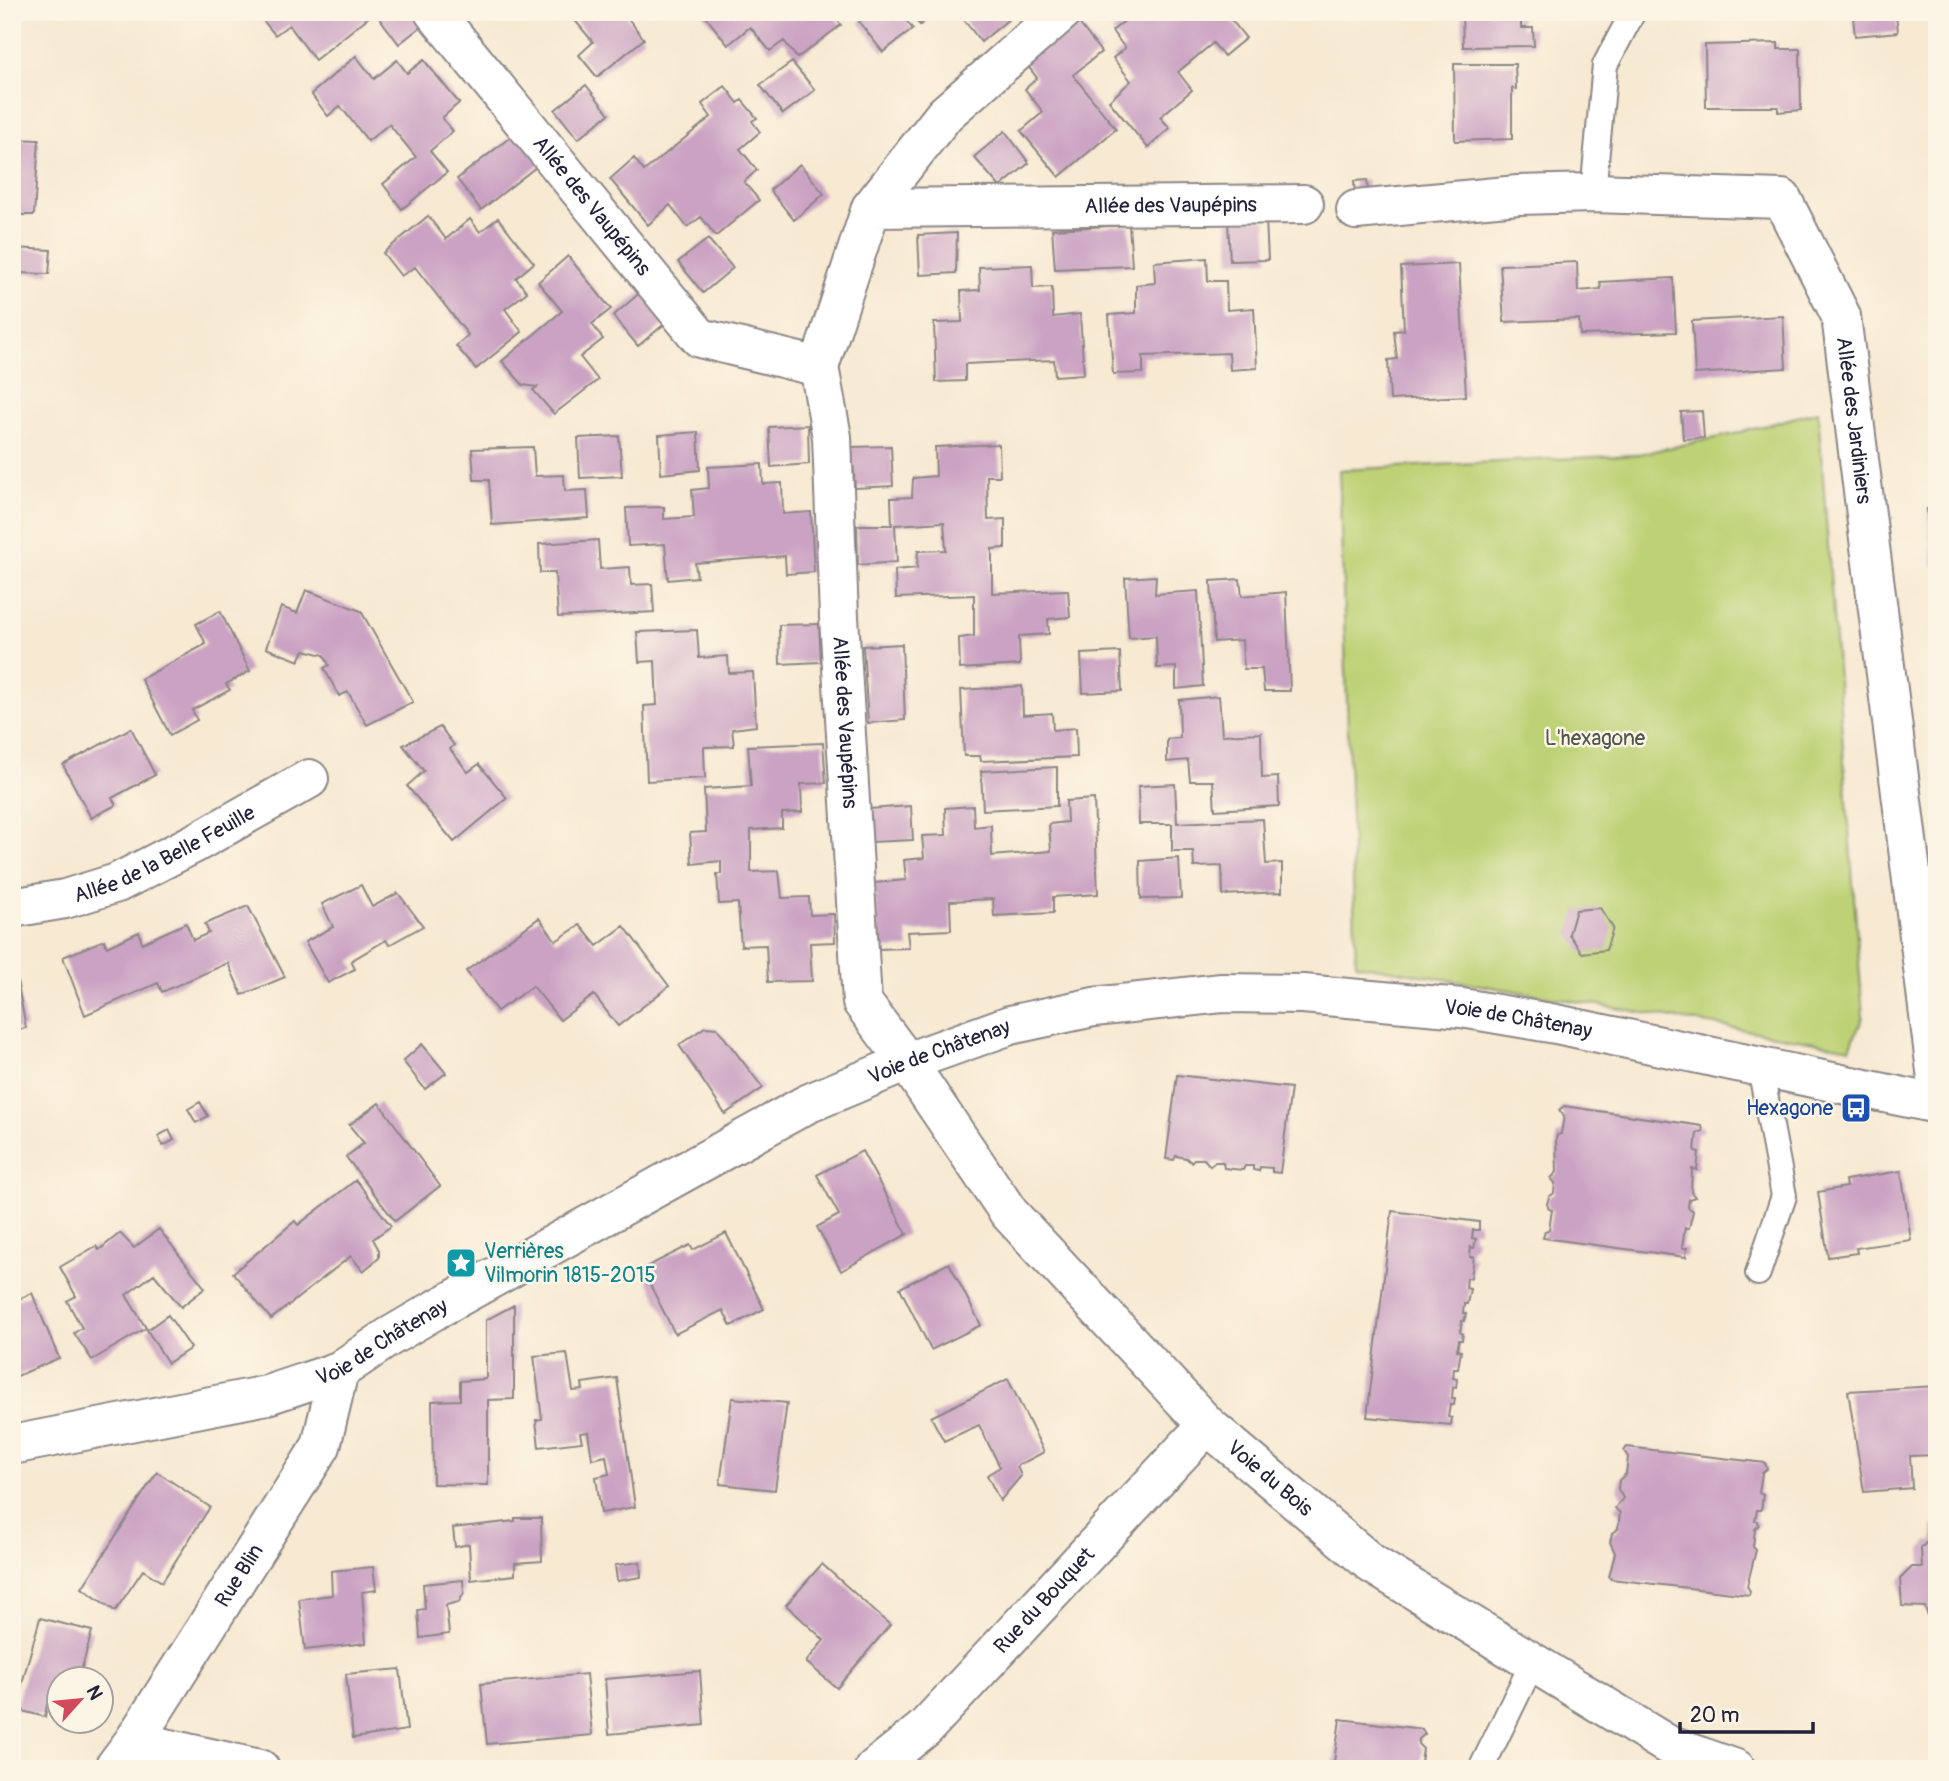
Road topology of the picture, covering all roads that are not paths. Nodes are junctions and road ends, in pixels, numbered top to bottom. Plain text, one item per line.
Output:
1 (434, 12) edge
2 (1062, 12) edge
3 (1633, 12) edge
4 (1593, 193) junction
5 (1304, 204) dead end
6 (871, 208) junction
7 (1356, 210) dead end
8 (819, 367) junction
9 (309, 779) dead end
10 (12, 908) edge
11 (907, 1062) junction
12 (1760, 1067) junction
13 (1937, 1079) edge
14 (1937, 1104) edge
15 (1758, 1273) dead end
16 (340, 1371) junction
17 (1207, 1425) junction
18 (12, 1445) edge
19 (1533, 1662) junction
20 (123, 1755) edge
21 (260, 1769) edge
22 (874, 1769) edge
23 (1481, 1769) edge
24 (1736, 1769) edge

1 - 8 street, Allée des Vaupépins
2 - 6 street, Allée des Vaupépins
3 - 4 lane
4 - 7 street, Allée des Jardiniers
4 - 13 street, Allée des Jardiniers
5 - 6 street, Allée des Vaupépins
6 - 8 street, Allée des Vaupépins
8 - 11 street, Allée des Vaupépins
9 - 10 street, Allée de la Belle Feuille
11 - 12 street, Voie de Châtenay
11 - 16 street, Voie de Châtenay
11 - 17 street, Voie du Bois
12 - 14 street, Voie de Châtenay
12 - 15 lane
16 - 18 street, Voie de Châtenay
16 - 20 street, Rue Blin
17 - 19 street, Voie du Bois
17 - 22 street, Rue du Bouquet
19 - 23 lane
19 - 24 street, Voie du Bois
20 - 21 street

